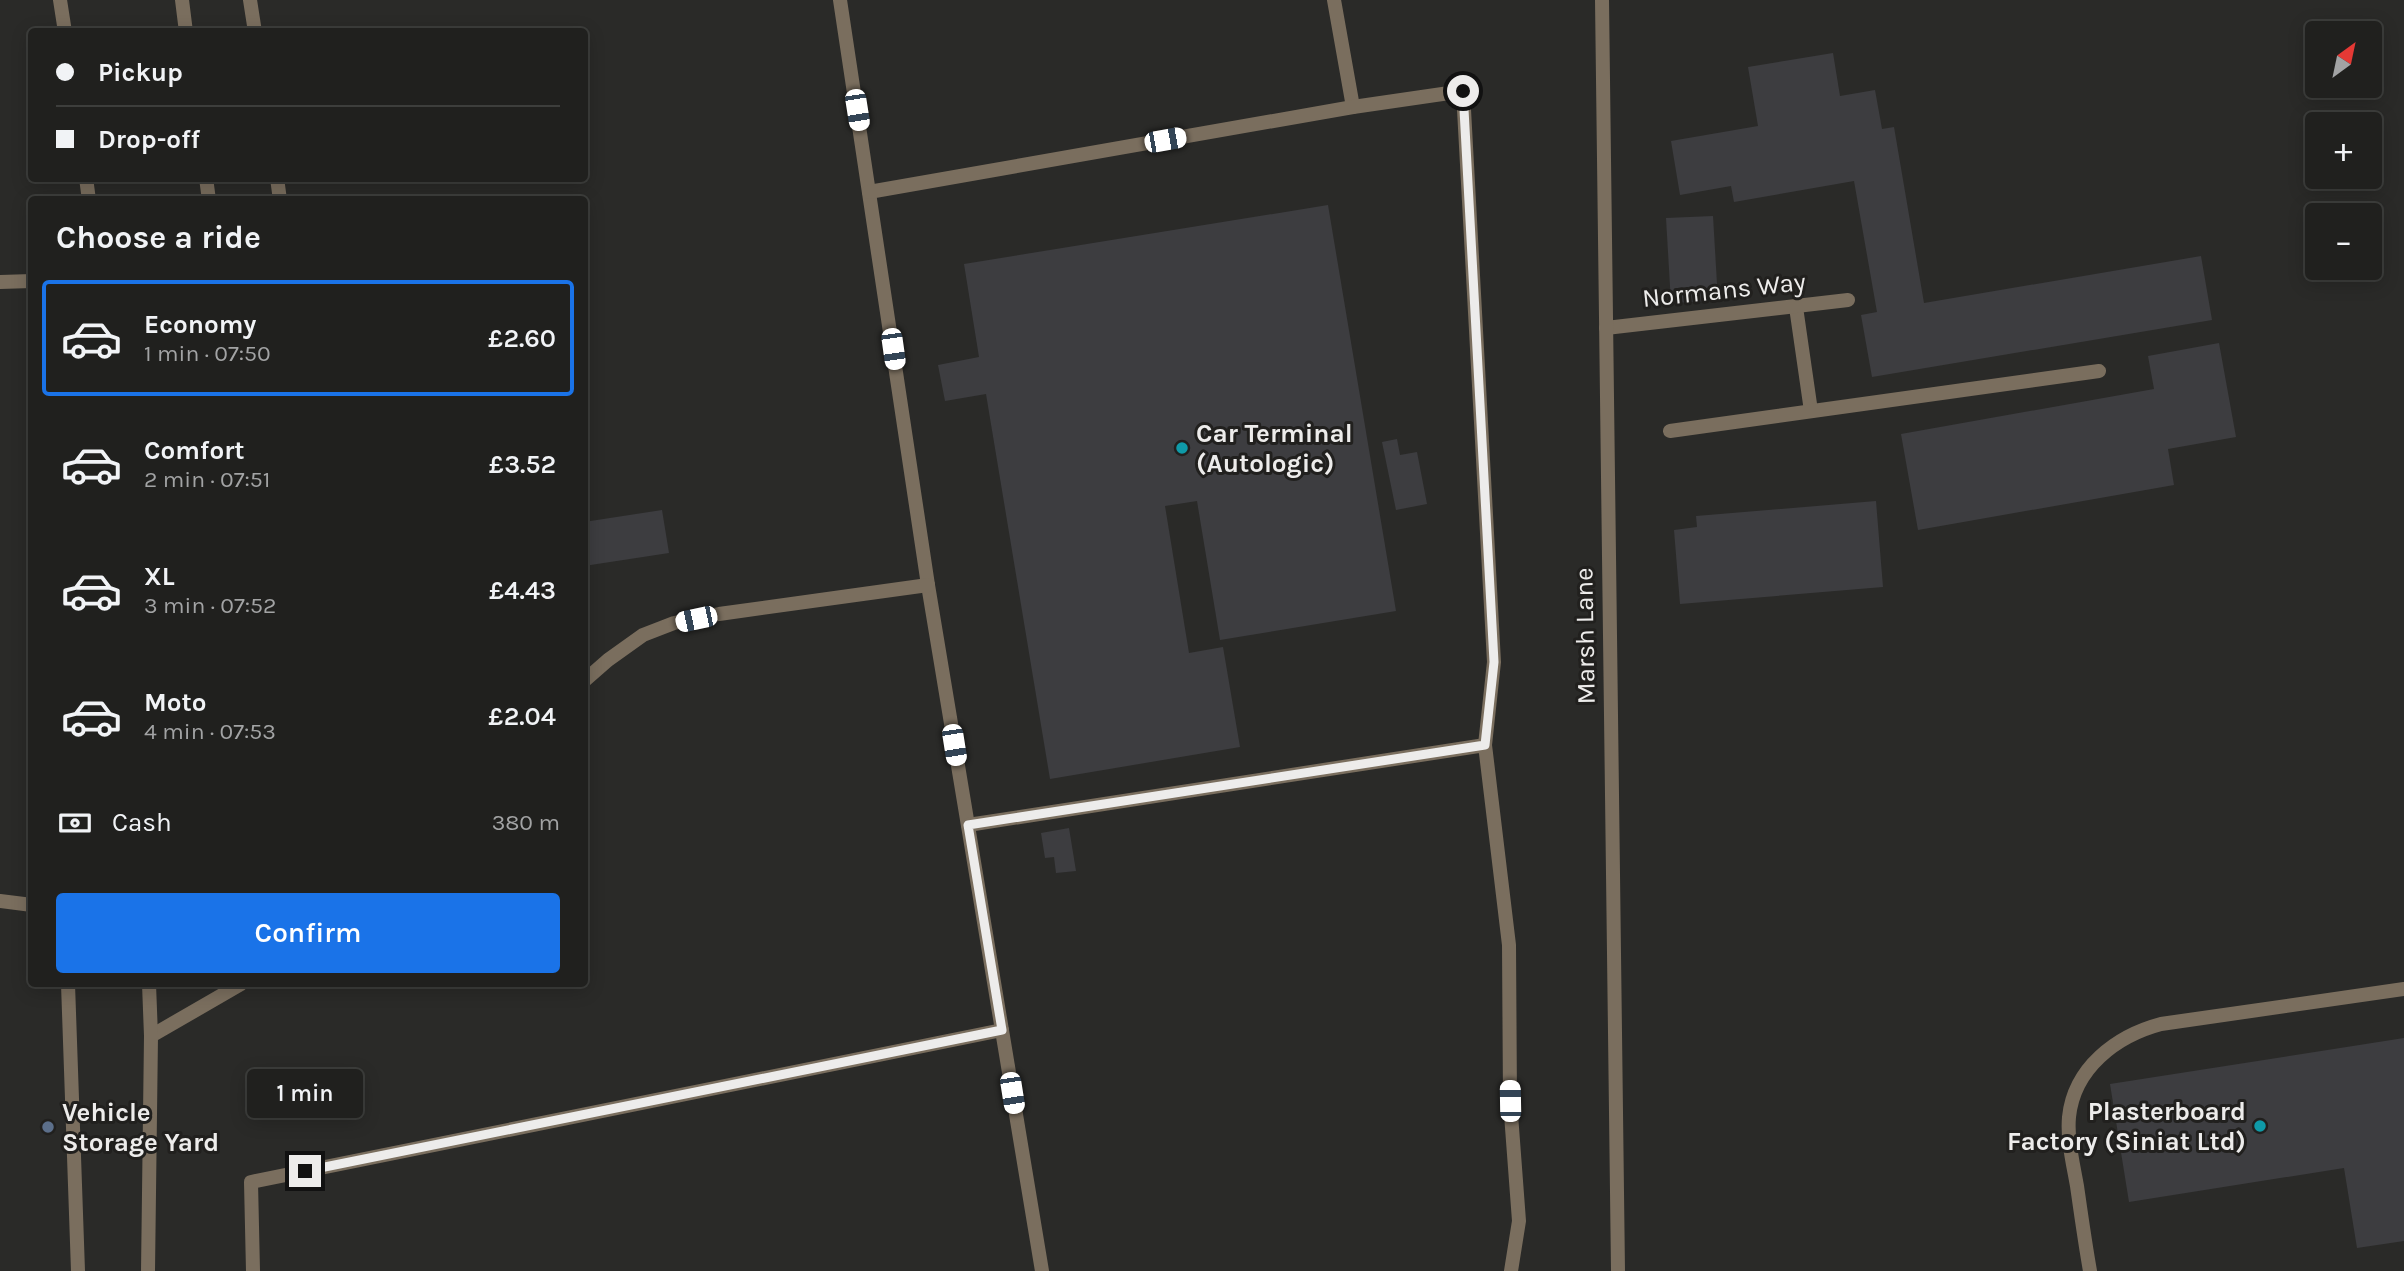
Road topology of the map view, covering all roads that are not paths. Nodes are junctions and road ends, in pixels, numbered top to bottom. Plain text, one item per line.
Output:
1 (60, 0) edge
2 (182, 0) edge
3 (250, 0) edge
4 (840, 0) edge
5 (1335, 0) edge
6 (1602, 0) edge
7 (64, 28) edge
8 (186, 28) edge
9 (254, 28) edge
10 (1353, 107) junction
11 (869, 192) junction
12 (28, 281) edge
13 (0, 282) edge
14 (1848, 300) dead end
15 (1796, 307) junction
16 (1606, 328) junction
17 (2099, 371) dead end
18 (1811, 411) junction
19 (1670, 431) dead end
20 (928, 584) junction
21 (588, 678) edge
22 (1485, 745) junction
23 (968, 825) junction
24 (0, 901) edge
25 (28, 904) edge
26 (68, 987) edge
27 (149, 987) edge
28 (236, 987) edge
29 (2404, 989) edge
30 (1002, 1030) junction
31 (151, 1036) junction
32 (78, 1271) edge
33 (148, 1271) edge
34 (253, 1271) edge
35 (1042, 1271) edge
36 (1511, 1271) edge
37 (1618, 1271) edge
38 (2090, 1271) edge

1 - 7 street
2 - 8 street
3 - 9 street
4 - 11 street
5 - 10 street
6 - 16 street, Marsh Lane
10 - 11 street
10 - 22 street
11 - 20 street
12 - 13 street
14 - 15 street, Normans Way
15 - 16 street, Normans Way
15 - 18 street
16 - 37 street, Marsh Lane
17 - 18 street
18 - 19 street
20 - 21 street
20 - 23 street
22 - 23 street
22 - 36 street
23 - 30 street
24 - 25 street
26 - 32 street
27 - 31 street
28 - 31 street
29 - 38 street
30 - 34 street
30 - 35 street
31 - 33 street

